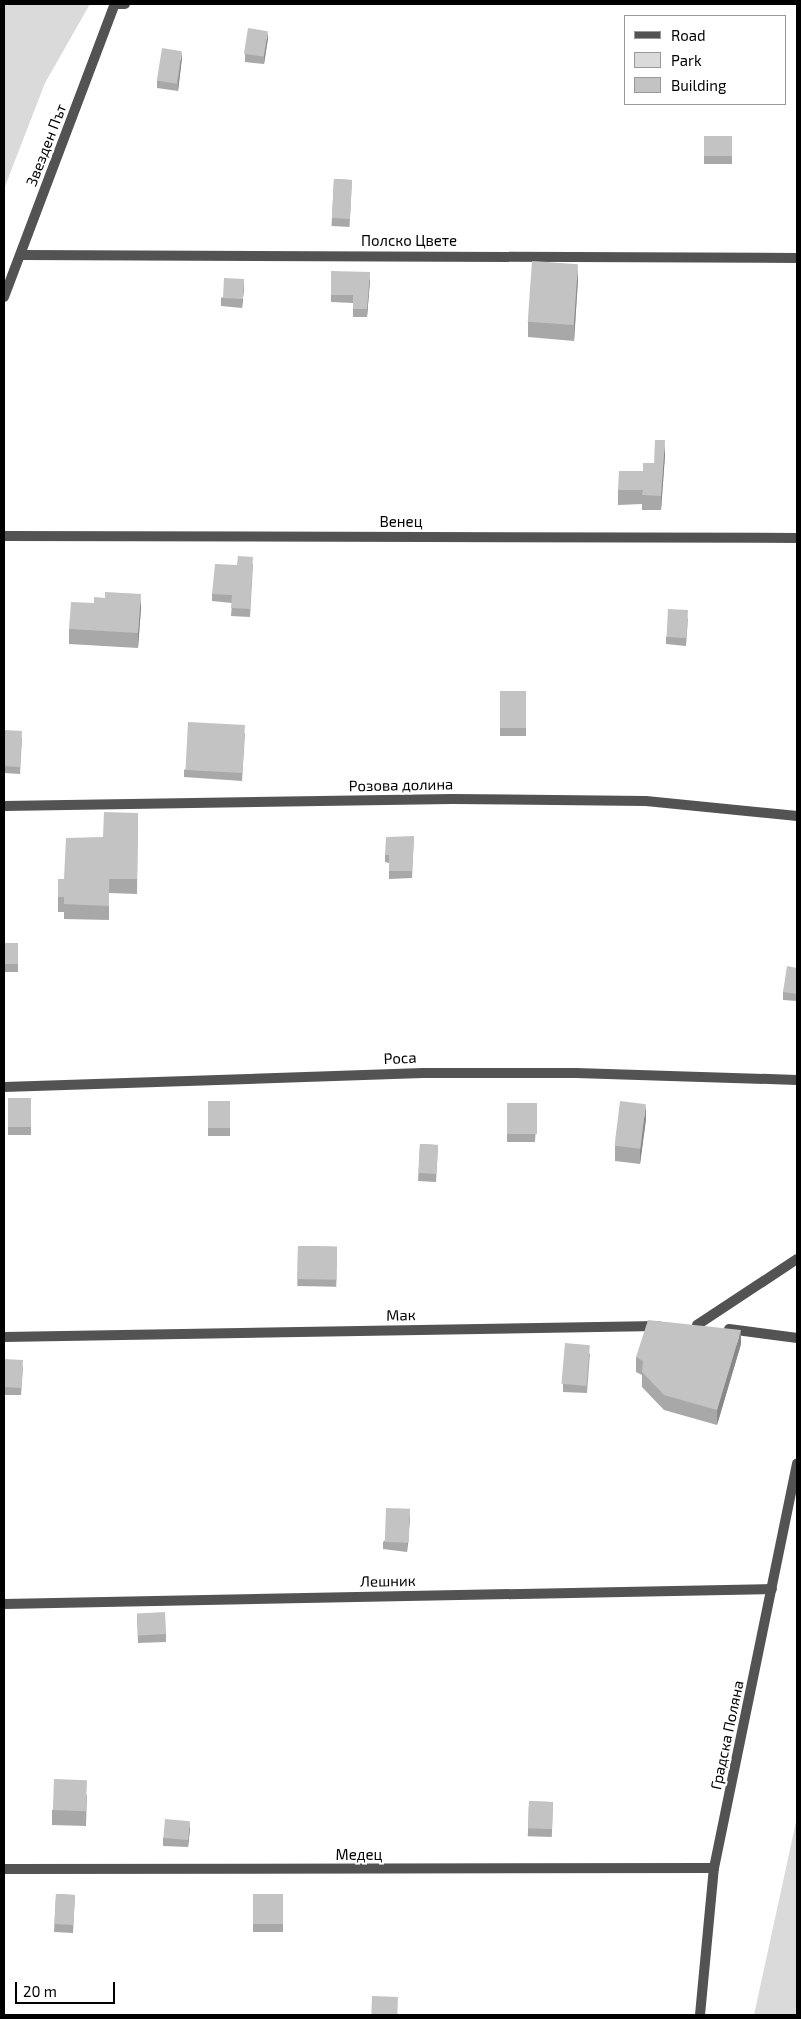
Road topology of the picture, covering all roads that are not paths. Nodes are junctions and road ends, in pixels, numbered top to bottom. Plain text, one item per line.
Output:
1 (115, 4) edge
2 (125, 4) edge
3 (21, 255) junction
4 (797, 258) edge
5 (4, 297) edge
6 (4, 536) edge
7 (797, 538) edge
8 (4, 806) edge
9 (797, 816) edge
10 (797, 1080) edge
11 (4, 1087) edge
12 (797, 1259) edge
13 (667, 1326) edge
14 (4, 1337) edge
15 (797, 1338) edge
16 (797, 1463) edge
17 (772, 1589) junction
18 (4, 1604) edge
19 (714, 1868) junction
20 (4, 1869) edge
21 (700, 2015) edge

1 - 2 street
1 - 3 street, Звезден Път
3 - 4 street, Полско Цвете
3 - 5 street, Звезден Път
6 - 7 street, Венец
8 - 9 street, Розова долина
10 - 11 street, Роса
12 - 15 street
13 - 14 street, Мак
16 - 17 street, Градска Поляна
17 - 18 street, Лешник
17 - 19 street, Градска Поляна
19 - 20 street, Медец
19 - 21 street, Градска Поляна

